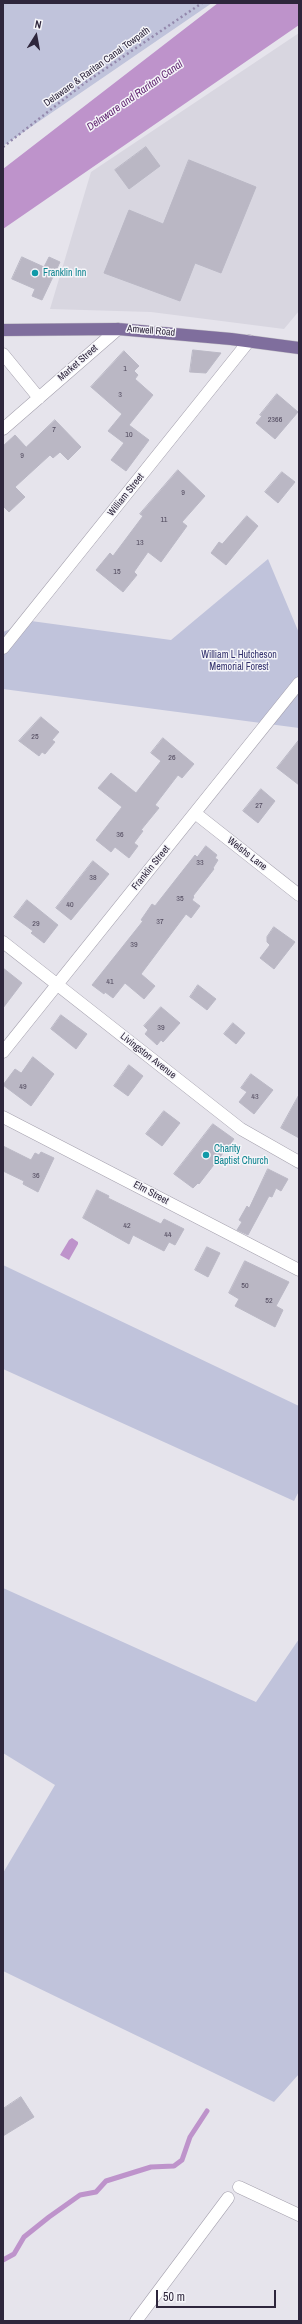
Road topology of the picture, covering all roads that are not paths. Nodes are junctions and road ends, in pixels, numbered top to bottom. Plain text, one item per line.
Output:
1 (118, 329) junction
2 (3, 330) edge
3 (249, 341) junction
4 (299, 348) edge
5 (3, 354) edge
6 (39, 398) junction
7 (3, 429) edge
8 (7, 633) edge
9 (3, 648) edge
10 (299, 683) edge
11 (195, 813) junction
12 (299, 895) edge
13 (3, 942) edge
14 (57, 985) junction
15 (3, 1052) edge
16 (3, 1118) edge
17 (299, 1162) edge
18 (299, 1270) edge
19 (239, 2188) dead end
20 (228, 2198) dead end
21 (299, 2215) edge
22 (136, 2321) edge

1 - 2 main road, Amwell Road
1 - 3 main road, Amwell Road
1 - 6 street, Market Street
3 - 4 main road, Amwell Road
3 - 8 street, William Street
5 - 6 street
6 - 7 street, Market Street
8 - 9 street, William Street
10 - 11 street, Franklin Street
11 - 12 street, Welshs Lane
11 - 14 street, Franklin Street
13 - 14 street, Livingston Avenue
14 - 15 street, Franklin Street
14 - 17 street, Livingston Avenue
16 - 18 street, Elm Street
19 - 21 street
20 - 22 street

